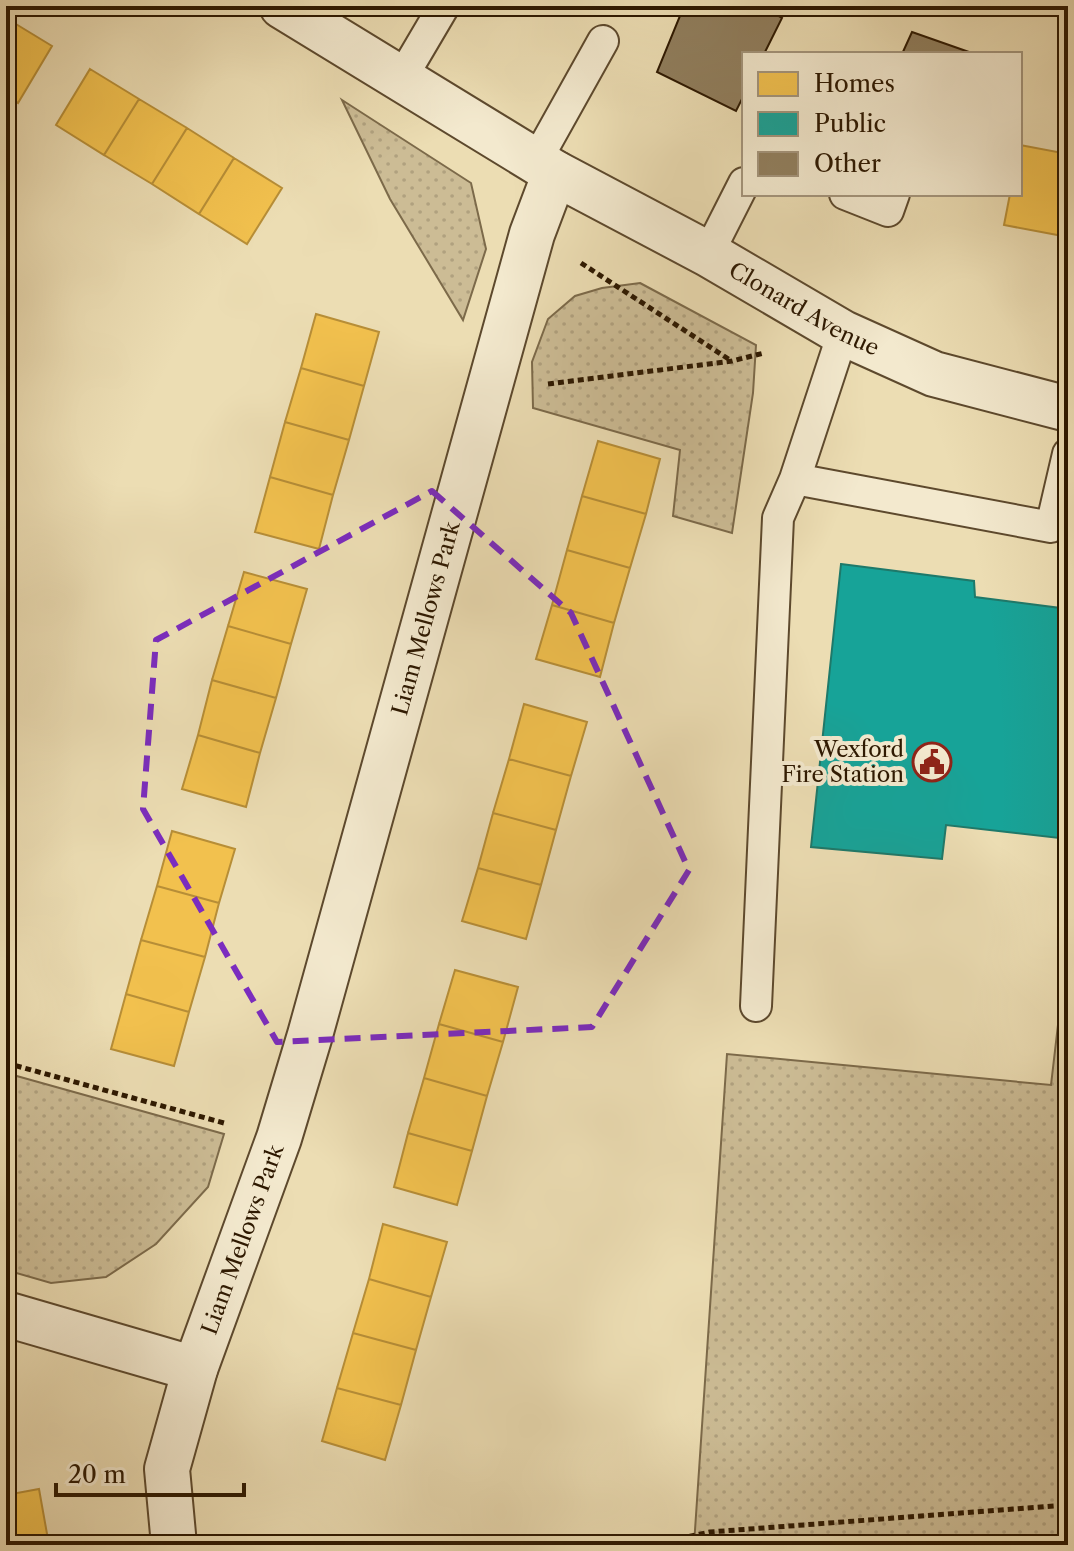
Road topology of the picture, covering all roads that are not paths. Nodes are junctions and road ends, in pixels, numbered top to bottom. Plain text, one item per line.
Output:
1 (282, 6) edge
2 (444, 6) edge
3 (603, 41) dead end
4 (401, 79) junction
5 (545, 167) junction
6 (742, 187) edge
7 (850, 196) edge
8 (893, 196) edge
9 (708, 254) junction
10 (843, 333) junction
11 (1068, 409) edge
12 (1068, 454) edge
13 (795, 479) junction
14 (756, 1006) dead end
15 (6, 1314) edge
16 (195, 1369) junction
17 (174, 1545) edge

1 - 4 street
2 - 4 lane
3 - 5 lane
4 - 5 street
5 - 9 street, Clonard Avenue
5 - 16 street, Liam Mellows Park
6 - 9 lane
7 - 8 lane
9 - 10 street, Clonard Avenue
10 - 11 street, Clonard Avenue
10 - 13 lane
12 - 13 lane
13 - 14 lane
15 - 16 street
16 - 17 street, Liam Mellows Park

